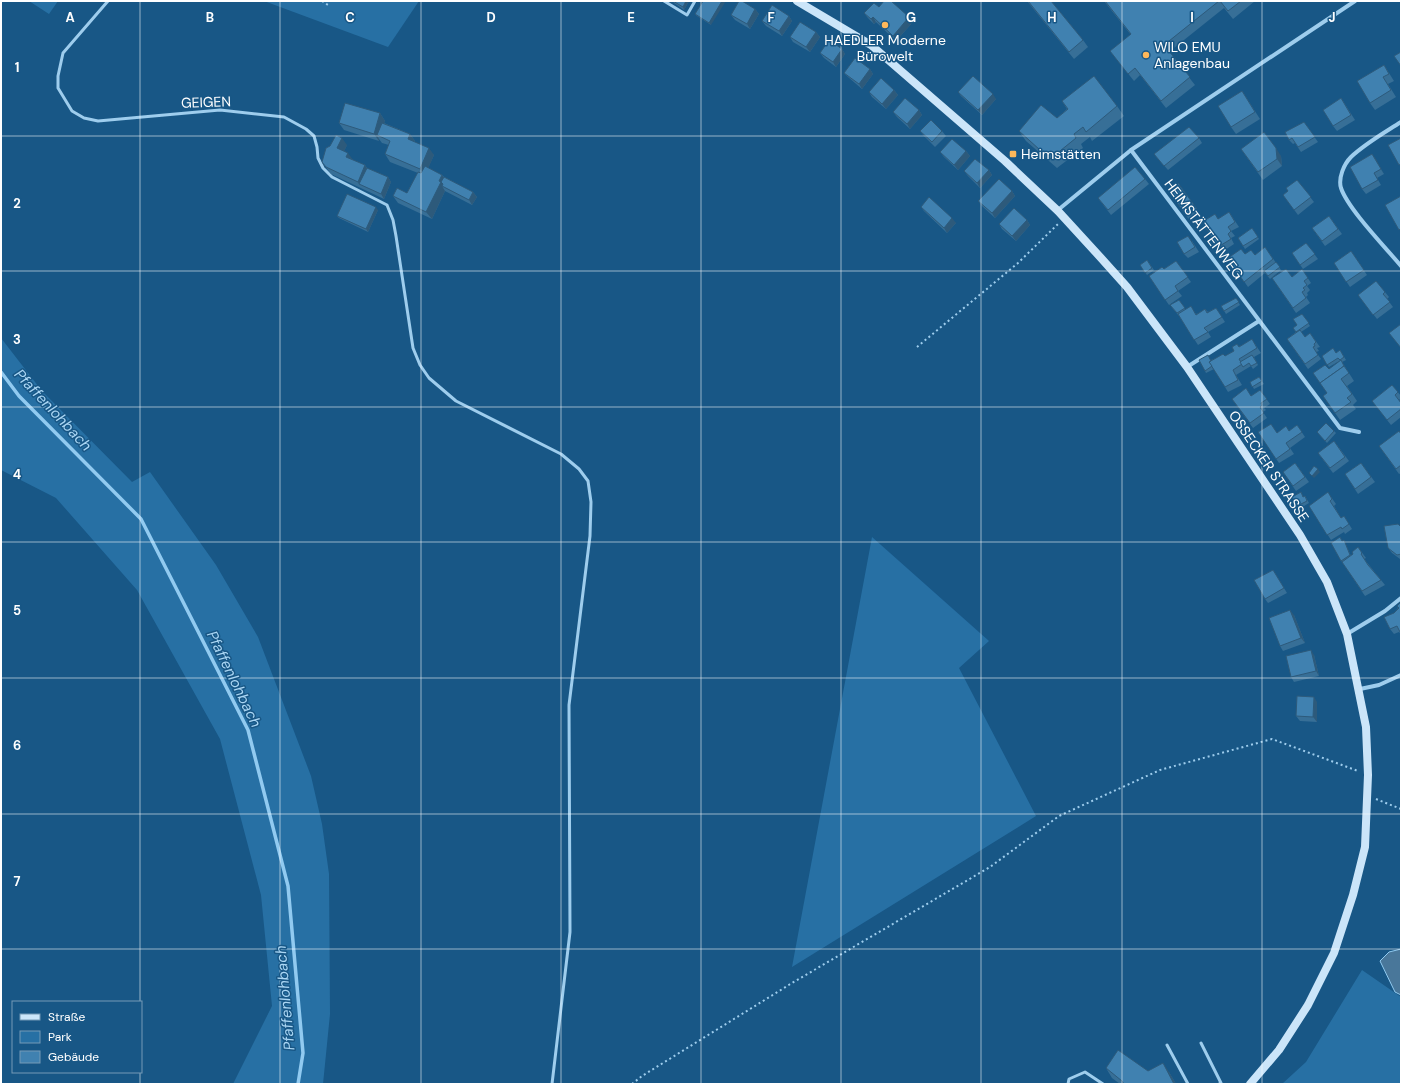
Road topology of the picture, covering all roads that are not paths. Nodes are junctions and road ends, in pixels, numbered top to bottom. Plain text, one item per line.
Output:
1 (108, 1) edge
2 (664, 1) edge
3 (695, 1) edge
4 (797, 1) edge
5 (1355, 1) edge
6 (1401, 122) edge
7 (1131, 150) junction
8 (1058, 211) junction
9 (1401, 266) edge
10 (1259, 321) junction
11 (1187, 367) junction
12 (1359, 432) dead end
13 (1401, 598) edge
14 (1347, 634) junction
15 (1401, 675) edge
16 (1360, 690) junction
17 (1201, 1043) dead end
18 (1167, 1045) dead end
19 (552, 1084) edge
20 (1068, 1084) edge
21 (1103, 1084) edge
22 (1188, 1084) edge
23 (1219, 1084) edge
24 (1250, 1084) edge

1 - 19 lane, GEIGEN
2 - 3 lane
4 - 8 street, OSSECKER STRASSE
5 - 7 street
6 - 9 street
7 - 8 street
7 - 10 street, HEIMSTÄTTENWEG
8 - 11 street, OSSECKER STRASSE
10 - 11 street
10 - 12 street, HEIMSTÄTTENWEG
11 - 14 street, OSSECKER STRASSE
13 - 14 street
14 - 16 street, OSSECKER STRASSE
15 - 16 street
16 - 24 street, OSSECKER STRASSE
17 - 23 lane
18 - 22 lane
20 - 21 lane

